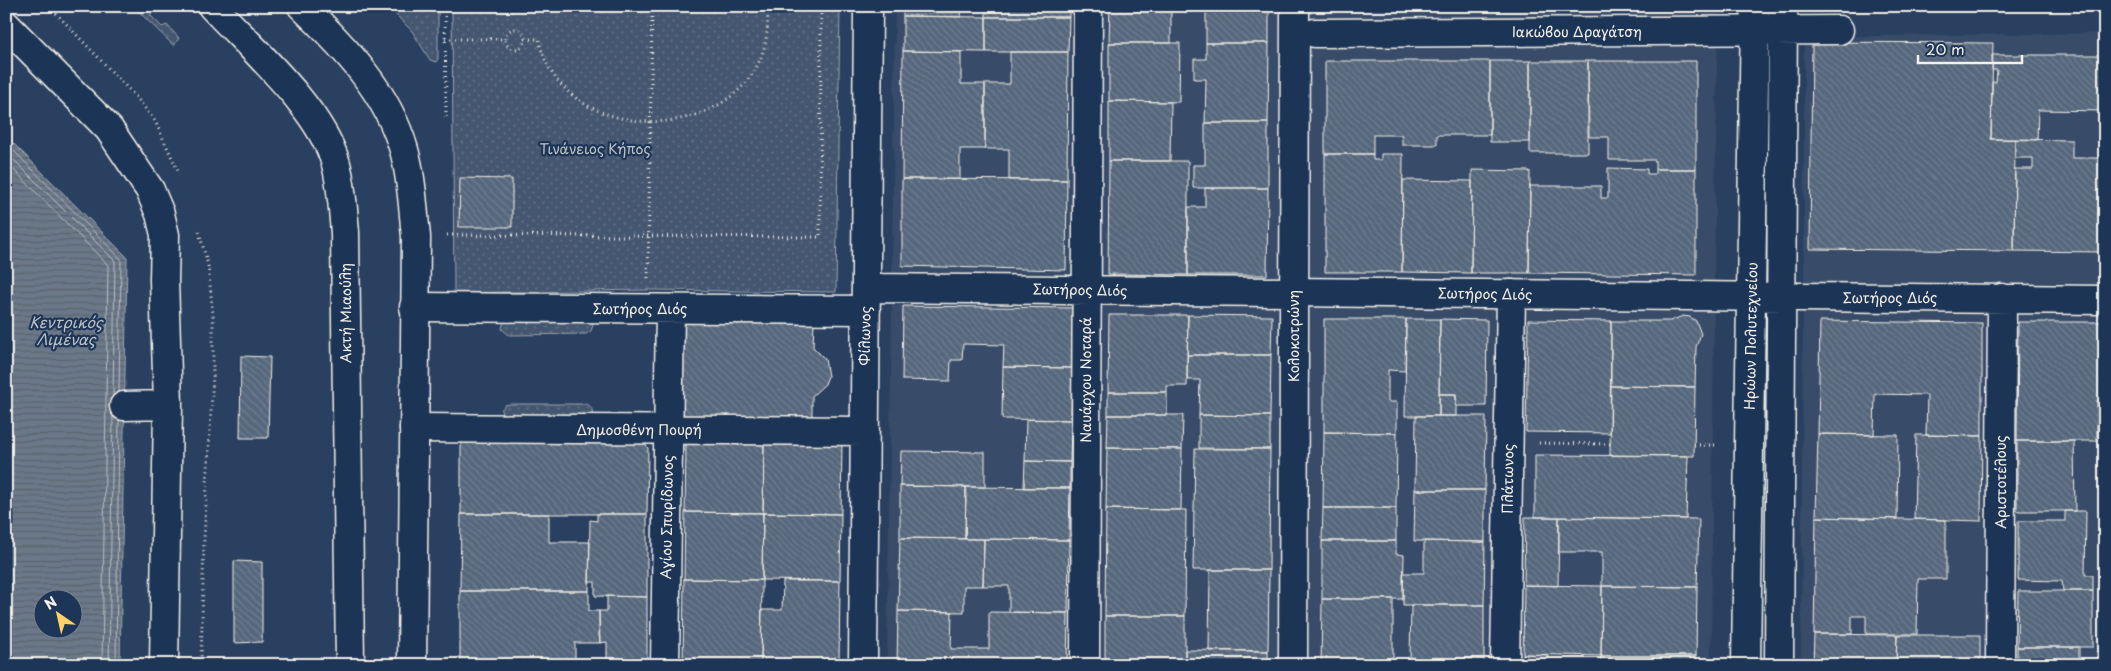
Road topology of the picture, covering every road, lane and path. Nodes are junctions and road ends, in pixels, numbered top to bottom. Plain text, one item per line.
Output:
1 (212, 6) edge
2 (302, 6) edge
3 (445, 6) edge
4 (652, 6) edge
5 (768, 6) edge
6 (821, 6) edge
7 (868, 6) edge
8 (1088, 6) edge
9 (1295, 6) edge
10 (1755, 19) edge
11 (1783, 19) edge
12 (8, 30) edge
13 (1840, 30) dead end
14 (1315, 33) dead end
15 (445, 39) junction
16 (505, 39) junction
17 (526, 39) junction
18 (446, 119) dead end
19 (651, 122) junction
20 (447, 234) dead end
21 (648, 236) junction
22 (1087, 290) junction
23 (1294, 292) junction
24 (1511, 294) junction
25 (1752, 296) junction
26 (1781, 296) junction
27 (2002, 298) junction
28 (866, 299) junction
29 (2105, 300) edge
30 (414, 308) junction
31 (659, 309) junction
32 (168, 405) junction
33 (124, 406) dead end
34 (414, 428) junction
35 (668, 430) junction
36 (865, 431) junction
37 (1509, 443) junction
38 (1610, 444) dead end
39 (164, 665) edge
40 (350, 665) edge
41 (412, 665) edge
42 (664, 665) edge
43 (863, 665) edge
44 (1085, 665) edge
45 (1293, 665) edge
46 (1506, 665) edge
47 (1746, 665) edge
48 (1779, 665) edge
49 (2000, 665) edge

1 - 40 street, Ακτή Μιαούλη
2 - 30 street
3 - 15 path
4 - 19 path
5 - 19 path
6 - 21 path
7 - 28 street, Φίλωνος
8 - 22 street, Ναυάρχου Νοταρά
9 - 23 street, Κολοκοτρώνη
10 - 11 street, Ιακώβου Δραγάτση
10 - 14 street, Ιακώβου Δραγάτση
10 - 25 street, Ηρώων Πολυτεχνείου
11 - 13 street, Ιακώβου Δραγάτση
11 - 26 street
12 - 32 street
15 - 16 path
15 - 18 path
16 - 17 path
16 - 17 path
17 - 19 path
19 - 21 path
20 - 21 path
21 - 31 path
22 - 23 street, Σωτήρος Διός
22 - 28 street, Σωτήρος Διός
22 - 44 street, Ναυάρχου Νοταρά
23 - 24 street, Σωτήρος Διός
23 - 45 street, Κολοκοτρώνη
24 - 25 street, Σωτήρος Διός
24 - 37 street, Πλάτωνος
25 - 26 street, Σωτήρος Διός
25 - 47 street, Ηρώων Πολυτεχνείου
26 - 27 street, Σωτήρος Διός
26 - 48 street
27 - 29 street, Σωτήρος Διός
27 - 49 street, Αριστοτέλους
28 - 31 street, Σωτήρος Διός
28 - 36 street, Φίλωνος
30 - 31 street, Σωτήρος Διός
30 - 34 street
31 - 35 street, Αγίου Σπυρίδωνος
32 - 33 street
32 - 39 street
34 - 35 street, Δημοσθένη Πουρή
34 - 41 street
35 - 36 street, Δημοσθένη Πουρή
35 - 42 street, Αγίου Σπυρίδωνος
36 - 43 street, Φίλωνος
37 - 38 path
37 - 46 street, Πλάτωνος

